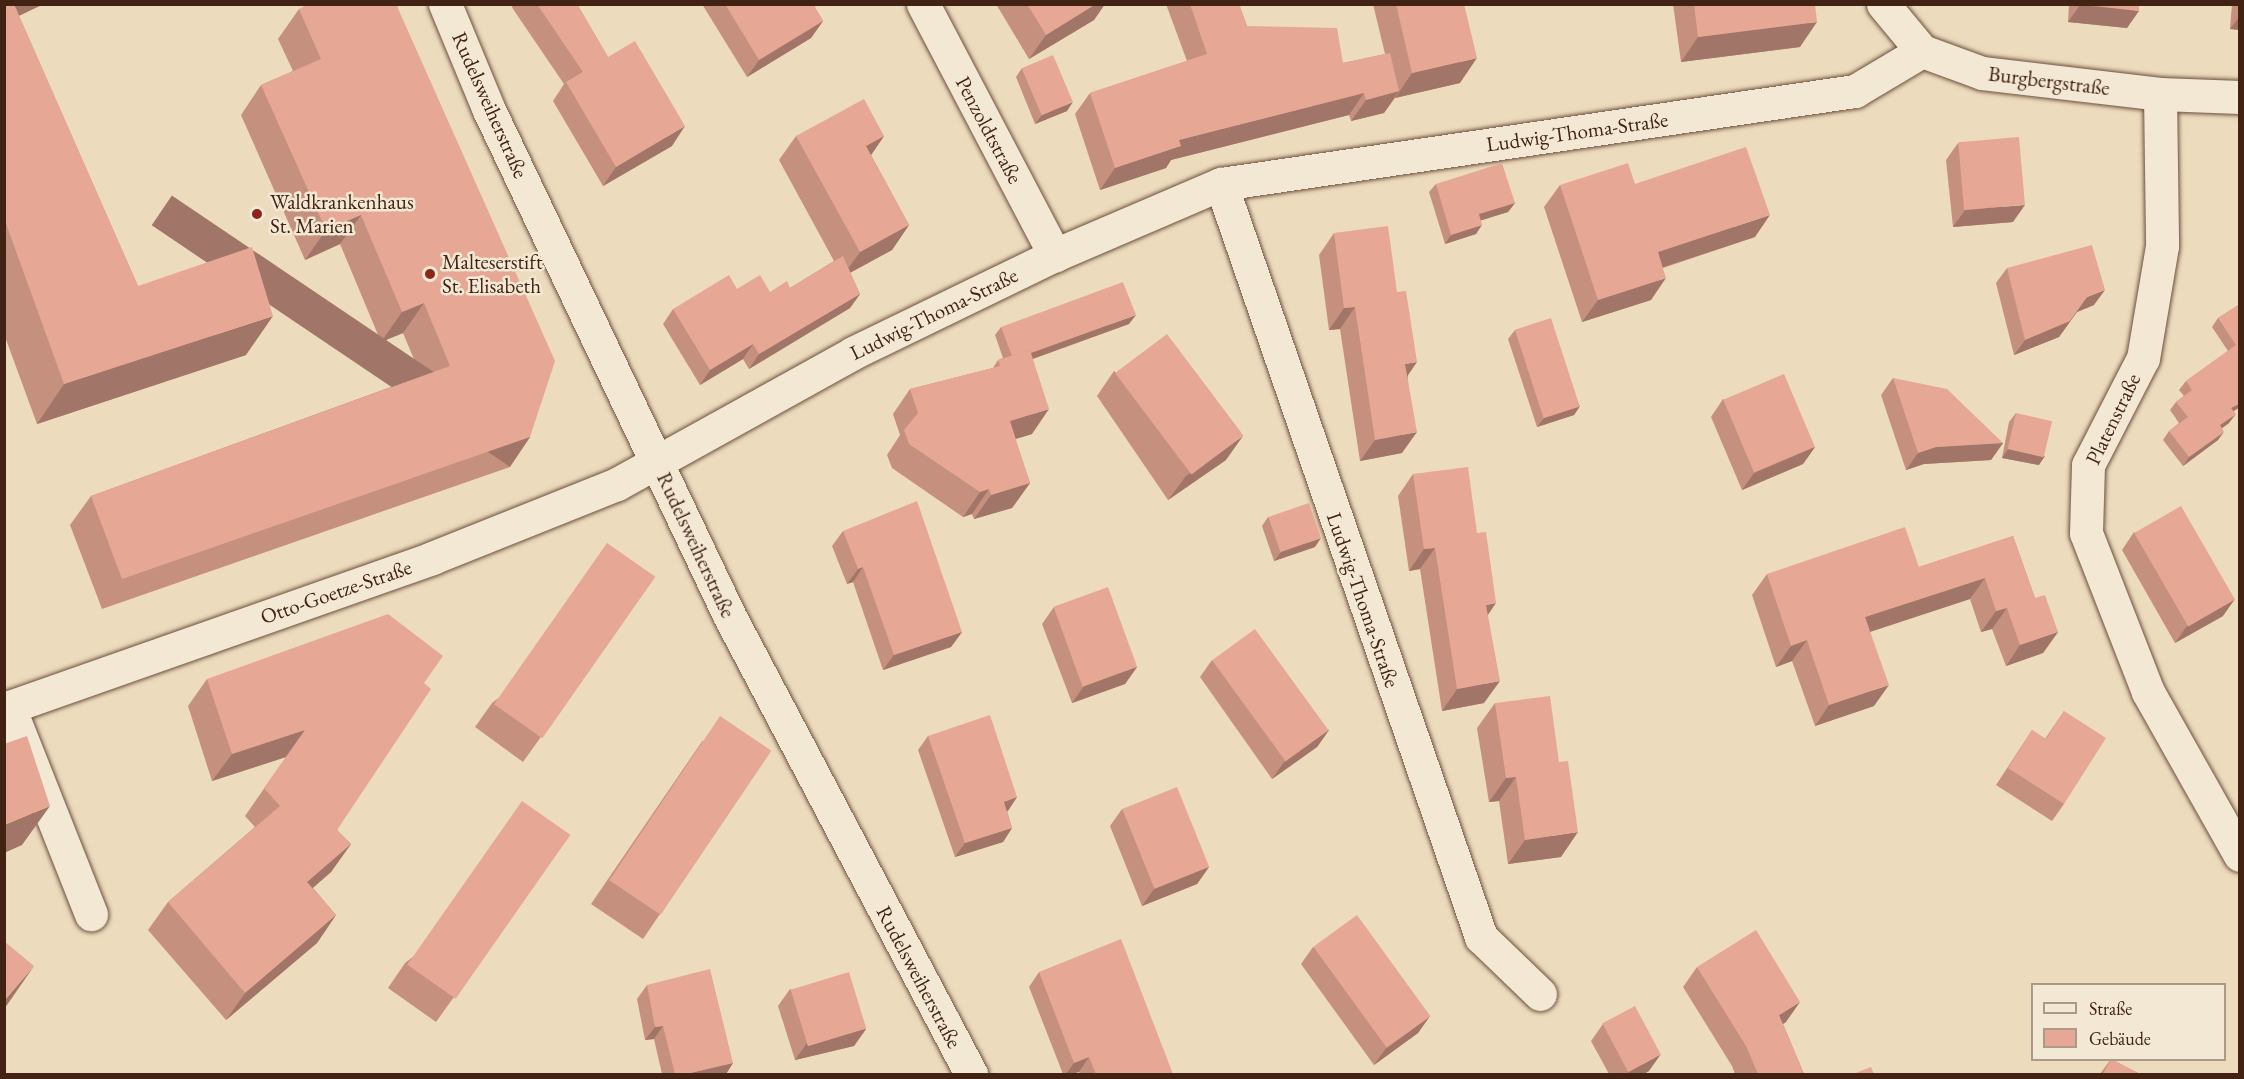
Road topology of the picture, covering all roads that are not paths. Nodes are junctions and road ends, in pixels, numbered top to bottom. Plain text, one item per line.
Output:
1 (446, 4) edge
2 (923, 4) edge
3 (1883, 4) edge
4 (1922, 51) junction
5 (2160, 94) junction
6 (2240, 97) edge
7 (1221, 184) junction
8 (1055, 255) junction
9 (657, 464) junction
10 (7, 708) edge
11 (2240, 855) edge
12 (91, 914) dead end
13 (1540, 994) dead end
14 (971, 1074) edge

1 - 9 street, Rudelsweiherstraße
2 - 8 street, Penzoldtstraße
3 - 4 street
4 - 5 street, Burgbergstraße
4 - 7 street, Ludwig-Thoma-Straße
5 - 6 street, Burgbergstraße
5 - 11 street, Platenstraße
7 - 8 street, Ludwig-Thoma-Straße
7 - 13 street, Ludwig-Thoma-Straße
8 - 9 street, Ludwig-Thoma-Straße
9 - 10 street, Otto-Goetze-Straße
9 - 14 street, Rudelsweiherstraße
10 - 12 street, Otto-Goetze-Straße

